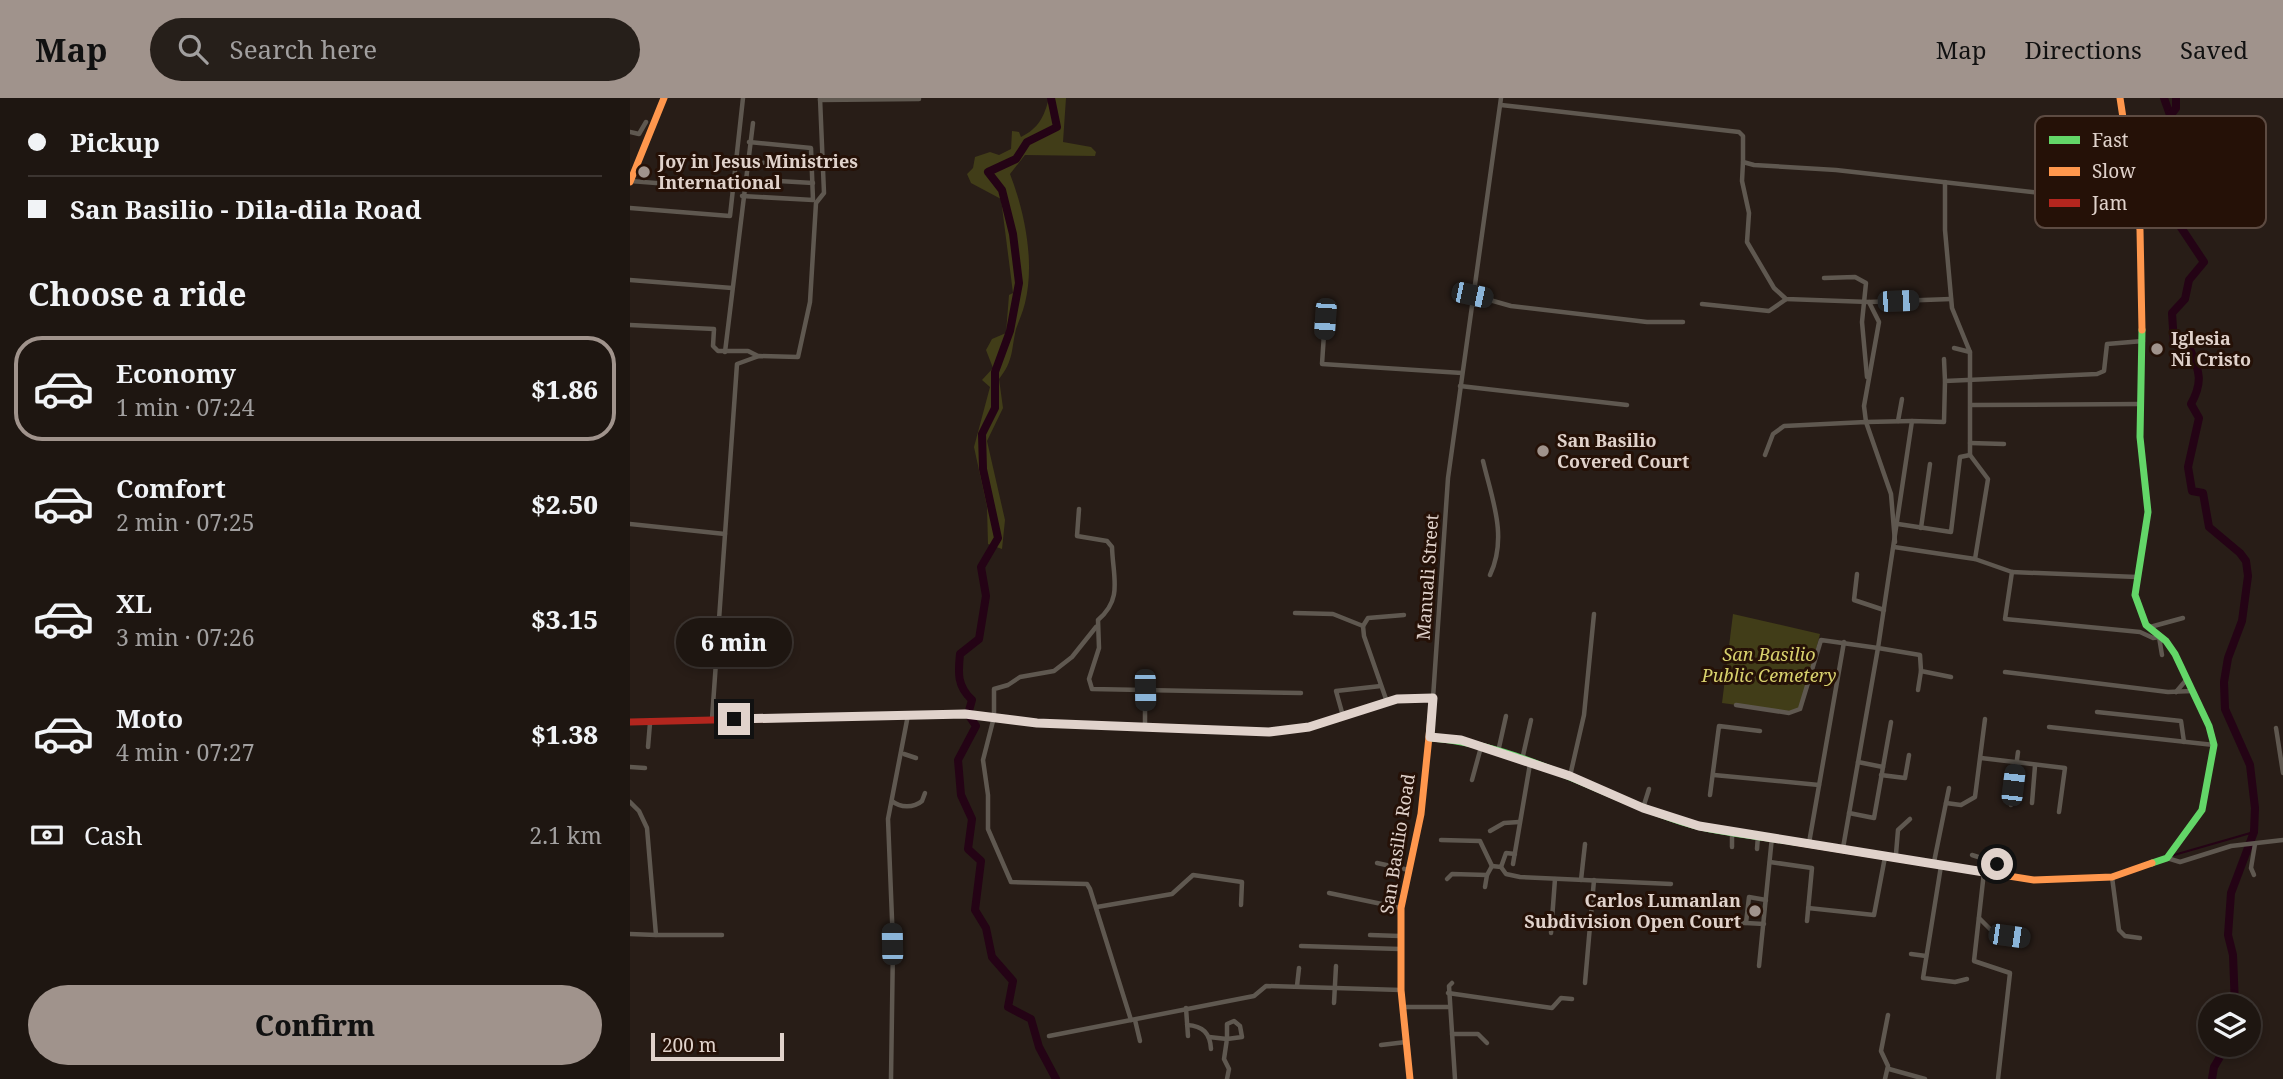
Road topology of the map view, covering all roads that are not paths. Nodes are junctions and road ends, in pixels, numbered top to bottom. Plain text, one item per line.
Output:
1 (664, 98) edge
2 (743, 98) edge
3 (1501, 98) edge
4 (2120, 98) edge
5 (820, 99) edge
6 (919, 99) edge
7 (1501, 105) junction
8 (2123, 116) edge
9 (646, 122) dead end
10 (752, 123) dead end
11 (630, 132) edge
12 (749, 142) junction
13 (746, 162) junction
14 (1743, 162) junction
15 (813, 165) junction
16 (744, 179) junction
17 (630, 181) edge
18 (1945, 182) junction
19 (813, 183) junction
20 (733, 189) junction
21 (2035, 192) edge
22 (742, 196) junction
23 (630, 208) edge
24 (2139, 228) edge
25 (1824, 278) dead end
26 (630, 280) edge
27 (732, 288) junction
28 (1472, 295) junction
29 (1786, 299) junction
30 (1951, 299) junction
31 (1867, 302) junction
32 (1702, 304) dead end
33 (1325, 319) dead end
34 (1683, 322) dead end
35 (630, 325) edge
36 (2144, 341) junction
37 (1954, 348) dead end
38 (740, 351) junction
39 (725, 352) junction
40 (1970, 352) junction
41 (759, 356) junction
42 (743, 359) junction
43 (1944, 359) dead end
44 (1462, 373) junction
45 (1971, 379) junction
46 (1945, 381) junction
47 (1868, 383) junction
48 (1460, 386) junction
49 (1902, 399) dead end
50 (2141, 404) junction
51 (1627, 405) dead end
52 (1971, 405) junction
53 (1898, 421) junction
54 (1912, 421) junction
55 (1866, 422) junction
56 (1970, 443) junction
57 (2004, 444) dead end
58 (1765, 454) dead end
59 (1970, 455) junction
60 (1483, 461) dead end
61 (1930, 464) dead end
62 (1079, 509) dead end
63 (1896, 523) junction
64 (630, 524) edge
65 (1921, 528) junction
66 (725, 534) junction
67 (1895, 545) junction
68 (1975, 559) junction
69 (2012, 572) junction
70 (1857, 574) dead end
71 (1490, 575) dead end
72 (2137, 577) junction
73 (1884, 610) junction
74 (1295, 613) dead end
75 (1594, 614) dead end
76 (1404, 615) dead end
77 (2183, 618) dead end
78 (1363, 626) junction
79 (1096, 627) junction
80 (2149, 628) junction
81 (2159, 637) junction
82 (1844, 642) junction
83 (1878, 648) junction
84 (2162, 655) dead end
85 (1921, 671) junction
86 (2004, 672) dead end
87 (1951, 677) dead end
88 (2187, 679) junction
89 (1381, 686) junction
90 (1145, 690) junction
91 (1918, 690) dead end
92 (2192, 691) junction
93 (2175, 692) junction
94 (1301, 693) dead end
95 (1433, 698) junction
96 (1387, 702) junction
97 (1736, 705) dead end
98 (2097, 712) dead end
99 (908, 715) junction
100 (1343, 716) junction
101 (1506, 716) dead end
102 (990, 717) junction
103 (712, 719) junction
104 (1985, 719) dead end
105 (1531, 720) dead end
106 (630, 722) edge
107 (1891, 722) dead end
108 (650, 723) junction
109 (1145, 727) junction
110 (2049, 727) dead end
111 (2276, 728) dead end
112 (1760, 731) dead end
113 (1430, 737) junction
114 (2183, 742) junction
115 (2214, 745) junction
116 (648, 747) dead end
117 (1481, 747) junction
118 (2018, 751) dead end
119 (904, 753) junction
120 (1498, 753) junction
121 (1909, 755) dead end
122 (916, 758) dead end
123 (1980, 758) junction
124 (1521, 761) junction
125 (1858, 762) junction
126 (1530, 764) junction
127 (2016, 764) junction
128 (630, 766) edge
129 (1883, 766) junction
130 (2035, 766) junction
131 (645, 768) dead end
132 (2283, 773) edge
133 (1714, 775) junction
134 (1881, 775) junction
135 (1570, 776) junction
136 (1472, 780) dead end
137 (1819, 785) junction
138 (1949, 788) dead end
139 (1649, 789) dead end
140 (925, 793) dead end
141 (1710, 796) dead end
142 (892, 801) junction
143 (630, 802) edge
144 (1946, 803) junction
145 (2032, 803) dead end
146 (2011, 805) dead end
147 (1643, 808) junction
148 (2059, 812) dead end
149 (1849, 813) junction
150 (1910, 819) dead end
151 (1520, 822) junction
152 (1490, 831) dead end
153 (1732, 832) junction
154 (1758, 835) junction
155 (1772, 837) junction
156 (1441, 840) dead end
157 (2283, 840) edge
158 (1809, 843) junction
159 (1586, 844) dead end
160 (2253, 844) junction
161 (1732, 847) dead end
162 (1843, 848) junction
163 (1757, 849) dead end
164 (1514, 854) junction
165 (1972, 855) dead end
166 (1885, 857) junction
167 (1896, 857) junction
168 (2167, 858) junction
169 (1770, 862) junction
170 (1377, 863) dead end
171 (1936, 863) junction
172 (1513, 864) dead end
173 (2000, 864) dead end
174 (1492, 866) junction
175 (1501, 867) junction
176 (1986, 867) junction
177 (1409, 870) junction
178 (1487, 875) junction
179 (2254, 875) dead end
180 (2112, 877) junction
181 (1447, 879) dead end
182 (1555, 879) junction
183 (1581, 880) junction
184 (1594, 880) junction
185 (1671, 884) dead end
186 (1485, 887) dead end
187 (1329, 893) dead end
188 (1766, 900) junction
189 (1241, 905) dead end
190 (1097, 907) junction
191 (1401, 908) junction
192 (1808, 908) junction
193 (1979, 918) junction
194 (1807, 920) dead end
195 (1746, 922) junction
196 (1728, 923) dead end
197 (1764, 924) junction
198 (1550, 933) dead end
199 (630, 934) edge
200 (656, 935) junction
201 (722, 935) dead end
202 (1370, 935) dead end
203 (1400, 936) junction
204 (2140, 938) dead end
205 (2027, 939) dead end
206 (1301, 946) dead end
207 (1400, 949) junction
208 (1910, 954) dead end
209 (1926, 956) junction
210 (1336, 966) dead end
211 (1759, 966) dead end
212 (1298, 968) dead end
213 (1967, 979) dead end
214 (1452, 983) dead end
215 (1585, 983) dead end
216 (1297, 986) junction
217 (1336, 986) junction
218 (1401, 990) junction
219 (1448, 993) junction
220 (1572, 999) dead end
221 (1334, 1003) dead end
222 (1402, 1007) junction
223 (1448, 1007) junction
224 (1186, 1009) junction
225 (1888, 1015) dead end
226 (1133, 1020) junction
227 (1187, 1025) junction
228 (1452, 1034) junction
229 (1049, 1036) dead end
230 (1188, 1037) dead end
231 (1209, 1037) junction
232 (1227, 1039) junction
233 (1140, 1041) dead end
234 (1406, 1042) junction
235 (1487, 1043) dead end
236 (1381, 1045) dead end
237 (1210, 1049) dead end
238 (1889, 1069) junction
239 (891, 1079) edge
240 (1227, 1079) edge
241 (1410, 1079) edge
242 (1455, 1079) edge
243 (1885, 1079) edge
244 (1926, 1079) edge
245 (1998, 1079) edge

1 - 17 street
2 - 20 street
3 - 7 street, Manuali Street
4 - 8 street
5 - 6 street
5 - 41 street
7 - 14 street
7 - 28 street, Manuali Street
9 - 11 street
10 - 12 street
12 - 13 street
12 - 15 street
13 - 15 street
13 - 16 street
14 - 18 street
14 - 29 street
15 - 19 street
16 - 19 street
16 - 22 street
17 - 20 street
18 - 21 street
18 - 30 street
19 - 22 street
20 - 23 street
22 - 27 street
24 - 36 street
25 - 31 street
26 - 27 street
27 - 39 street
28 - 34 street
28 - 44 street, Manuali Street
29 - 31 street
29 - 32 street
30 - 31 street
30 - 40 street
31 - 47 street
31 - 47 street
33 - 44 street
35 - 39 street
36 - 45 street
36 - 50 street
37 - 40 street
38 - 39 street
38 - 41 street
38 - 42 street
40 - 45 street
41 - 42 street
42 - 66 street
43 - 46 street
44 - 48 street, Manuali Street
45 - 46 street
45 - 52 street
46 - 54 street
47 - 55 street
48 - 51 street
48 - 95 street, Manuali Street
49 - 53 street
50 - 52 street
50 - 72 street
52 - 56 street
53 - 54 street
53 - 55 street
54 - 63 street
55 - 58 street
55 - 63 street
56 - 57 street
56 - 59 street
59 - 65 street
59 - 68 street
60 - 71 street
61 - 65 street
62 - 79 street
63 - 65 street
63 - 67 street
64 - 66 street
66 - 103 street
67 - 68 street
67 - 73 street
68 - 69 street
69 - 72 street
69 - 81 street
70 - 73 street
72 - 80 street
73 - 83 street
74 - 78 street
75 - 135 street
76 - 78 street
77 - 80 street
78 - 89 street
79 - 90 street
79 - 102 street
80 - 81 street
81 - 84 street
81 - 88 street
82 - 83 street
82 - 97 street
82 - 137 street
83 - 85 street
83 - 125 street
85 - 87 street
85 - 91 street
86 - 93 street
88 - 92 street
88 - 93 street
89 - 96 street
89 - 100 street
90 - 94 street
90 - 109 street
92 - 93 street
92 - 115 street
95 - 96 street
95 - 113 street, San Basilio Road
96 - 100 street
98 - 114 street
99 - 102 street
99 - 103 street
99 - 119 street
100 - 109 street
101 - 120 street
102 - 109 street
102 - 190 street
103 - 108 street
104 - 123 street
105 - 124 street
106 - 108 street
107 - 129 street
108 - 116 street
110 - 114 street
111 - 132 street
112 - 133 street
113 - 117 street
113 - 177 street, San Basilio Road
114 - 115 street
115 - 168 street
117 - 120 street
117 - 136 street
118 - 127 street
119 - 122 street
119 - 142 street
120 - 124 street
121 - 134 street
123 - 127 street
123 - 144 street
124 - 126 street
125 - 129 street
125 - 149 street
126 - 135 street
126 - 151 street
127 - 130 street
127 - 146 street
128 - 131 street
129 - 134 street
130 - 145 street
130 - 148 street
133 - 137 street
133 - 141 street
134 - 149 street
135 - 147 street
137 - 158 street
138 - 144 street
139 - 147 street
140 - 142 street
142 - 239 street
143 - 200 street
144 - 171 street
147 - 153 street
149 - 162 street
150 - 167 street
151 - 152 street
151 - 164 street
153 - 154 street
153 - 161 street
154 - 155 street
154 - 163 street
155 - 158 street
155 - 169 street
156 - 174 street
157 - 160 street
158 - 162 street
159 - 183 street
160 - 168 street
160 - 179 street
162 - 166 street
164 - 172 street
164 - 175 street
165 - 176 street
166 - 167 street
166 - 192 street
167 - 171 street
168 - 180 street
169 - 188 street
169 - 192 street
170 - 177 street
171 - 176 street
171 - 209 street
173 - 176 street
174 - 175 street
174 - 178 street
175 - 182 street
176 - 180 street
176 - 193 street
177 - 191 street, San Basilio Road
178 - 181 street
178 - 186 street
180 - 204 street
182 - 183 street
182 - 198 street
183 - 184 street
184 - 185 street
184 - 215 street
187 - 191 street
188 - 195 street
188 - 197 street
189 - 190 street
190 - 226 street
191 - 203 street, San Basilio Road
192 - 194 street
193 - 205 street
193 - 245 street
195 - 196 street
195 - 197 street
197 - 211 street
199 - 200 street
200 - 201 street
202 - 203 street
203 - 207 street, San Basilio Road
206 - 207 street
207 - 218 street, San Basilio Road
208 - 209 street
209 - 213 street
210 - 217 street
212 - 216 street
214 - 219 street
216 - 217 street
216 - 224 street
217 - 218 street
217 - 221 street
218 - 222 street, San Basilio Road
219 - 220 street
219 - 223 street
222 - 223 street
222 - 234 street, San Basilio Road
223 - 228 street
224 - 226 street
224 - 227 street
225 - 238 street
226 - 229 street
226 - 233 street
227 - 230 street
227 - 231 street
228 - 235 street
228 - 242 street
231 - 232 street
231 - 237 street
232 - 232 street
232 - 240 street
234 - 236 street
234 - 241 street, San Basilio Road
238 - 243 street
238 - 244 street

